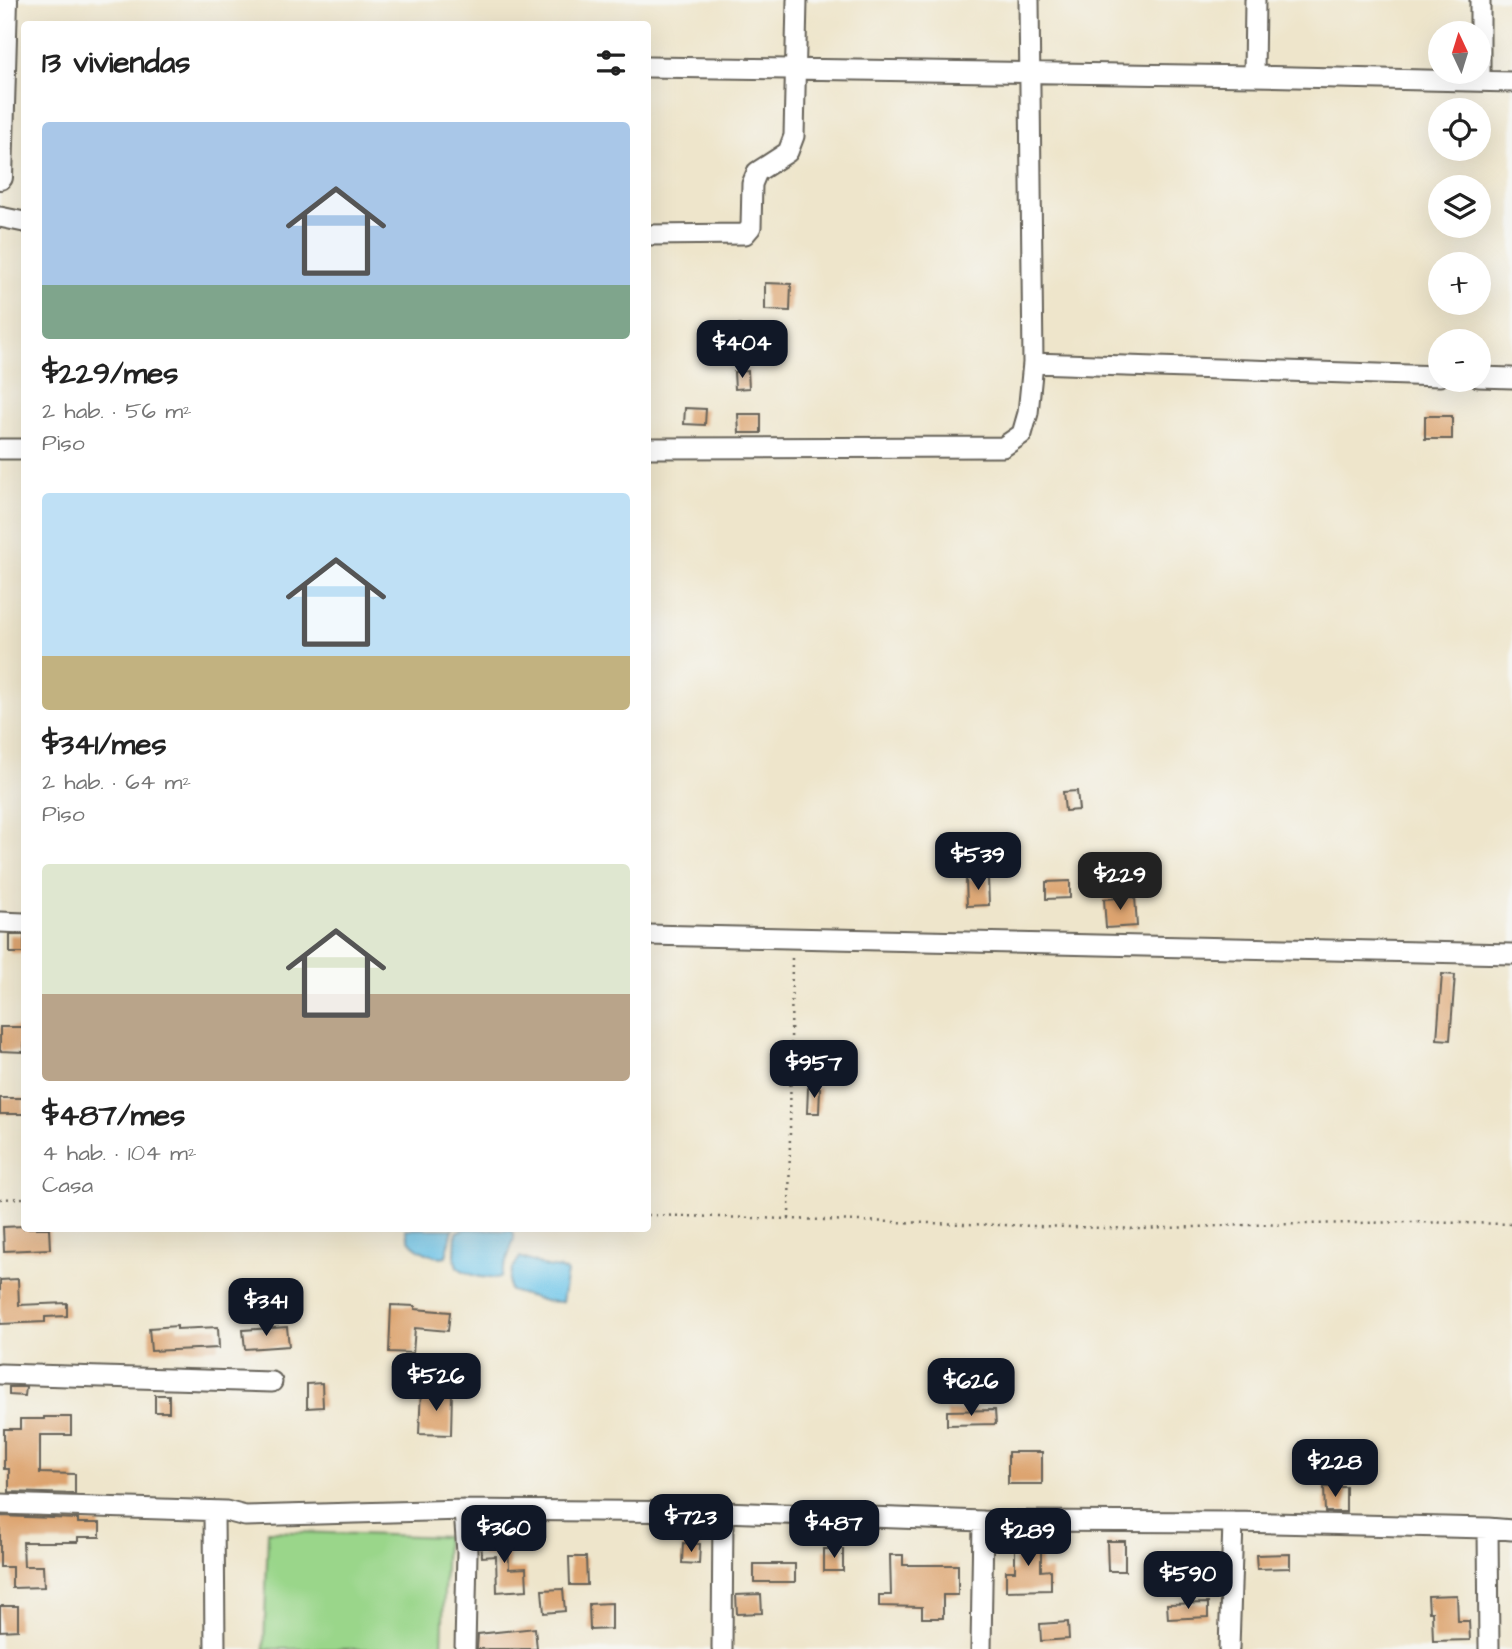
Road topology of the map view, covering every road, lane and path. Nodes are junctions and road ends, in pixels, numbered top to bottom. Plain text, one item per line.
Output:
1 (5, 0) edge
2 (797, 0) edge
3 (1029, 0) edge
4 (1255, 0) edge
5 (1480, 0) edge
6 (1480, 21) edge
7 (651, 67) edge
8 (795, 70) junction
9 (1030, 73) junction
10 (1254, 76) junction
11 (1428, 80) edge
12 (1491, 81) edge
13 (1512, 82) edge
14 (0, 177) edge
15 (0, 217) edge
16 (21, 221) edge
17 (651, 235) edge
18 (1033, 363) junction
19 (1428, 376) edge
20 (1491, 377) edge
21 (1512, 378) edge
22 (651, 448) edge
23 (0, 449) edge
24 (21, 449) edge
25 (0, 922) edge
26 (21, 923) edge
27 (651, 935) edge
28 (792, 938) junction
29 (1512, 954) edge
30 (21, 1198) edge
31 (0, 1199) edge
32 (651, 1215) edge
33 (789, 1219) junction
34 (1512, 1224) edge
35 (0, 1374) edge
36 (272, 1382) dead end
37 (0, 1504) edge
38 (464, 1510) junction
39 (214, 1511) junction
40 (723, 1512) junction
41 (983, 1521) junction
42 (1233, 1522) junction
43 (1488, 1528) junction
44 (1512, 1530) edge
45 (215, 1649) edge
46 (466, 1649) edge
47 (722, 1649) edge
48 (981, 1649) edge
49 (1229, 1649) edge
50 (1489, 1649) edge

1 - 14 main road
2 - 8 street
3 - 9 street
4 - 10 street
5 - 6 street
7 - 8 street
8 - 9 street
8 - 17 street
9 - 10 street
9 - 18 street
10 - 11 street
12 - 13 street
15 - 16 street
18 - 19 street
18 - 22 street
20 - 21 street
23 - 24 street
25 - 26 street
27 - 28 street
28 - 29 street
28 - 33 path
30 - 31 path
32 - 33 path
33 - 34 path
35 - 36 street
37 - 39 street
38 - 39 street
38 - 40 street
38 - 46 street
39 - 45 street
40 - 41 street
40 - 47 street
41 - 42 street
41 - 48 street
42 - 43 street
42 - 49 street
43 - 44 street
43 - 50 street

